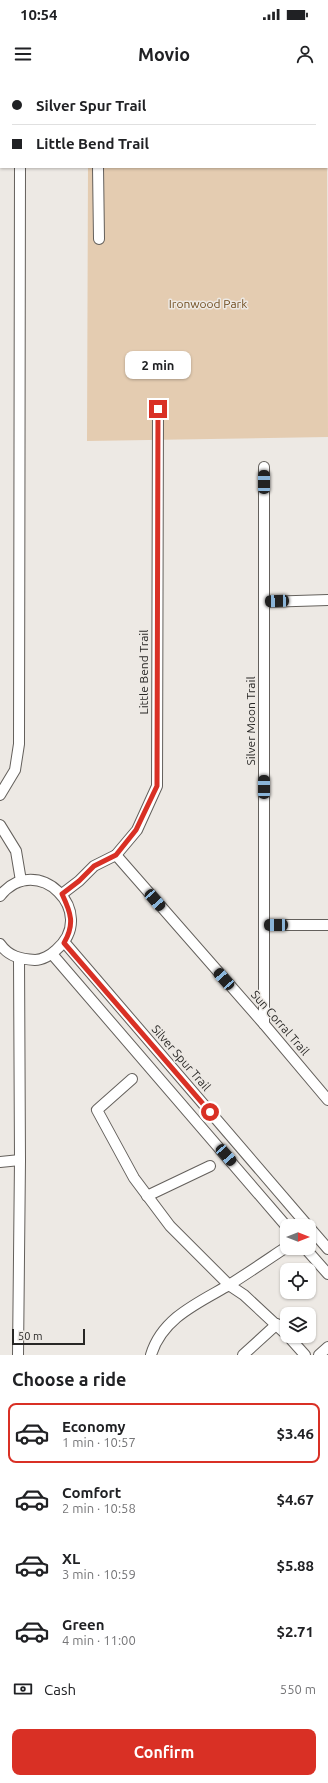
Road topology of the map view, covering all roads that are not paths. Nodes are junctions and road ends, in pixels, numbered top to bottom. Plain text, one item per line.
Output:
1 (20, 168) edge
2 (98, 168) edge
3 (99, 239) dead end
4 (158, 409) dead end
5 (264, 466) dead end
6 (328, 600) edge
7 (264, 602) junction
8 (0, 795) edge
9 (0, 825) edge
10 (116, 855) junction
11 (21, 881) junction
12 (62, 894) junction
13 (0, 896) edge
14 (265, 925) junction
15 (328, 925) edge
16 (64, 943) junction
17 (0, 944) edge
18 (52, 954) junction
19 (19, 959) junction
20 (264, 1024) junction
21 (132, 1079) dead end
22 (328, 1100) edge
23 (231, 1136) junction
24 (219, 1147) junction
25 (250, 1158) junction
26 (20, 1160) junction
27 (0, 1162) edge
28 (210, 1166) dead end
29 (238, 1169) junction
30 (147, 1196) junction
31 (280, 1219) edge
32 (303, 1219) edge
33 (316, 1234) edge
34 (328, 1249) edge
35 (280, 1251) edge
36 (311, 1255) edge
37 (328, 1274) edge
38 (228, 1285) junction
39 (278, 1324) joint
40 (295, 1343) edge
41 (328, 1347) edge
42 (18, 1355) edge
43 (151, 1355) edge
44 (243, 1355) edge
45 (305, 1355) edge
46 (319, 1355) edge

1 - 8 street
2 - 3 street
4 - 10 street, Little Bend Trail
5 - 7 street, Silver Moon Trail
6 - 7 street
7 - 14 street, Silver Moon Trail
9 - 11 street
10 - 12 street, Little Bend Trail
10 - 20 street, Sun Corral Trail
11 - 12 street
11 - 13 street
12 - 16 street
14 - 15 street
14 - 20 street, Silver Moon Trail
16 - 18 street
16 - 23 street, Silver Spur Trail
17 - 19 street
18 - 19 street
18 - 24 street
19 - 26 street
20 - 22 street, Sun Corral Trail
21 - 30 street
23 - 24 street
23 - 25 street, Silver Spur Trail
24 - 29 street
25 - 29 street
25 - 32 street, Silver Spur Trail
26 - 27 street
26 - 42 street
28 - 30 street
29 - 31 street
30 - 38 street
33 - 34 street, Silver Spur Trail
35 - 38 street
36 - 37 street
38 - 39 street
38 - 43 street
39 - 44 street
40 - 45 street
41 - 46 street

